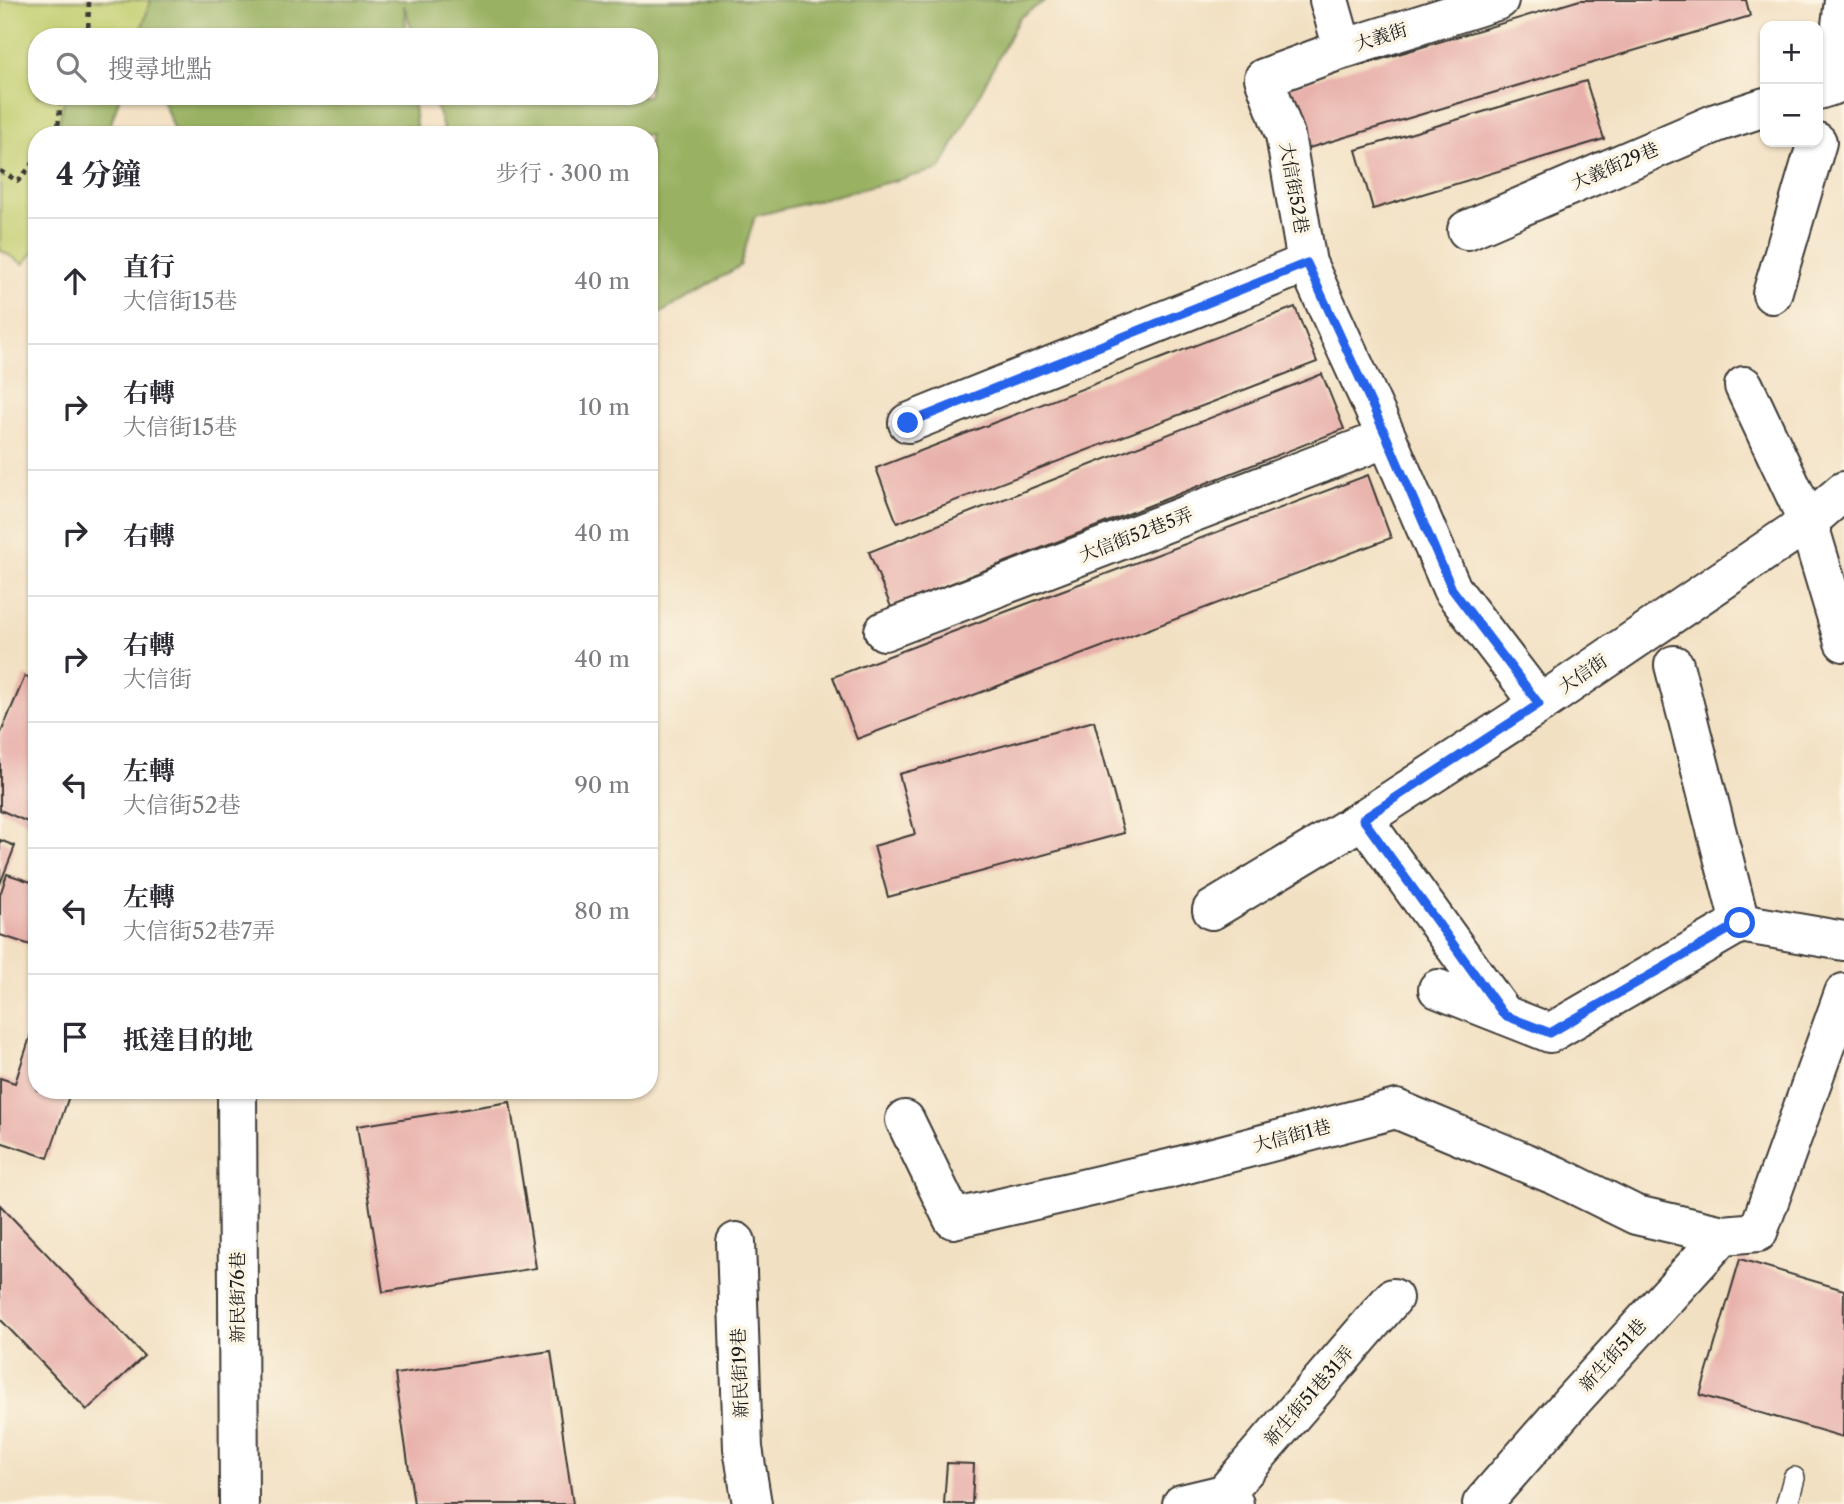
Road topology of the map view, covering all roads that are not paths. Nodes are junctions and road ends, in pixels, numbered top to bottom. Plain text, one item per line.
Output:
1 (1329, 0) edge
2 (1499, 0) edge
3 (1844, 0) edge
4 (1342, 49) junction
5 (1264, 78) joint
6 (1826, 88) edge
7 (1823, 105) edge
8 (1760, 109) edge
9 (1815, 147) edge
10 (1467, 230) dead end
11 (1307, 263) junction
12 (1772, 294) dead end
13 (1744, 386) dead end
14 (908, 423) dead end
15 (1387, 438) junction
16 (1844, 491) edge
17 (1808, 522) junction
18 (884, 631) dead end
19 (1844, 642) edge
20 (1674, 664) dead end
21 (1539, 704) junction
22 (1363, 819) junction
23 (1212, 910) dead end
24 (1740, 923) junction
25 (1844, 941) edge
26 (1438, 989) dead end
27 (1844, 993) edge
28 (1504, 1015) junction
29 (237, 1099) edge
30 (905, 1120) dead end
31 (1741, 1233) junction
32 (736, 1242) dead end
33 (1393, 1298) dead end
34 (1794, 1478) dead end
35 (1229, 1499) edge
36 (239, 1504) edge
37 (752, 1504) edge
38 (1182, 1504) edge
39 (1482, 1504) edge
40 (1787, 1504) edge

1 - 4 street
2 - 4 street, 大義街
3 - 6 street
4 - 5 street, 大義街
5 - 11 street, 大信街52巷
6 - 7 street
8 - 10 street, 大義街29巷
9 - 12 street
11 - 14 street
11 - 15 street, 大信街52巷
13 - 17 street
15 - 18 street, 大信街52巷5弄
15 - 21 street, 大信街52巷
16 - 17 street, 大信街
17 - 19 street
17 - 21 street, 大信街
20 - 24 street
21 - 22 street, 大信街
22 - 23 street, 大信街
22 - 28 street
24 - 25 street
24 - 28 street
26 - 28 street
27 - 31 street
29 - 36 street, 新民街76巷
30 - 31 street, 大信街1巷
31 - 39 street, 新生街51巷
32 - 37 street, 新民街19巷
33 - 35 street, 新生街51巷31弄
34 - 40 lane
35 - 38 street

